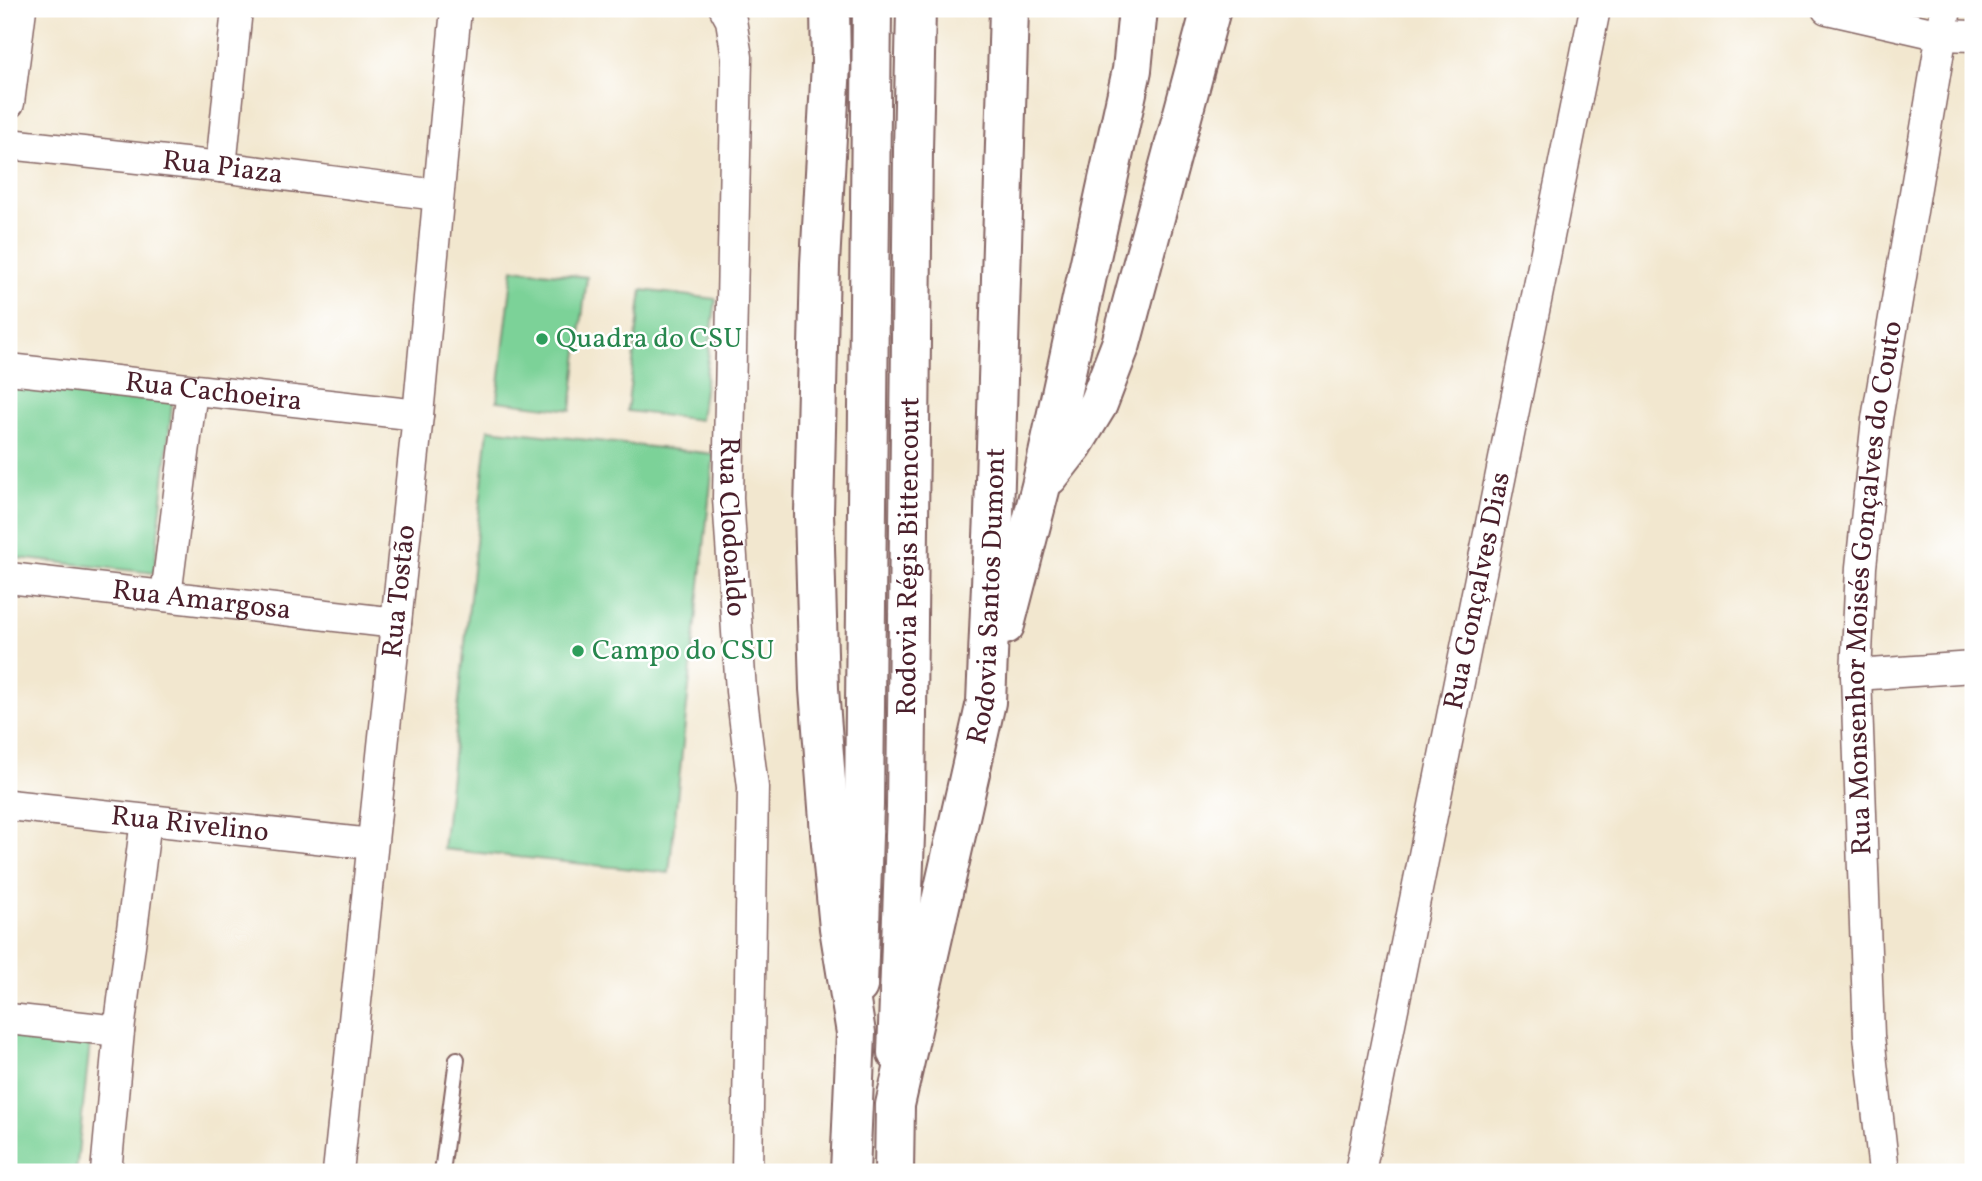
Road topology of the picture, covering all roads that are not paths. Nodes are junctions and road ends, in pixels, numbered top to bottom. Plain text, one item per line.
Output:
1 (21, 9) edge
2 (237, 9) edge
3 (456, 9) edge
4 (725, 9) edge
5 (830, 9) edge
6 (872, 9) edge
7 (916, 9) edge
8 (1009, 9) edge
9 (1138, 9) edge
10 (1211, 9) edge
11 (1595, 9) edge
12 (1827, 9) edge
13 (1943, 22) edge
14 (1973, 36) edge
15 (9, 103) edge
16 (9, 144) edge
17 (221, 167) junction
18 (437, 195) junction
19 (9, 369) edge
20 (192, 390) junction
21 (418, 415) junction
22 (1041, 486) junction
23 (9, 578) edge
24 (166, 596) junction
25 (396, 623) junction
26 (1973, 667) edge
27 (1856, 675) junction
28 (986, 702) junction
29 (9, 805) edge
30 (146, 820) junction
31 (372, 844) junction
32 (9, 1019) edge
33 (119, 1031) junction
34 (856, 1033) junction
35 (457, 1059) dead end
36 (895, 1105) junction
37 (106, 1172) edge
38 (338, 1172) edge
39 (442, 1172) edge
40 (747, 1172) edge
41 (850, 1172) edge
42 (894, 1172) edge
43 (1360, 1172) edge
44 (1884, 1172) edge

1 - 15 street
2 - 17 street
3 - 18 street, Rua Tostão
4 - 40 street, Rua Clodoaldo
5 - 34 main road
6 - 34 main road, Rodovia Régis Bittencourt
7 - 36 main road, Rodovia Régis Bittencourt
8 - 28 main road, Rodovia Santos Dumont
9 - 22 main road
10 - 22 main road
11 - 43 street, Rua Gonçalves Dias
12 - 13 street
13 - 14 street
13 - 27 street, Rua Monsenhor Moisés Gonçalves do Couto
16 - 17 street, Rua Piaza
17 - 18 street, Rua Piaza
18 - 21 street, Rua Tostão
19 - 20 street, Rua Cachoeira
20 - 21 street, Rua Cachoeira
20 - 24 street
21 - 25 street, Rua Tostão
22 - 28 main road
23 - 24 street, Rua Amargosa
24 - 25 street, Rua Amargosa
25 - 31 street, Rua Tostão
26 - 27 street
27 - 44 street, Rua Monsenhor Moisés Gonçalves do Couto
28 - 36 main road, Rodovia Santos Dumont
29 - 30 street, Rua Rivelino
30 - 31 street, Rua Rivelino
30 - 33 street
31 - 38 street, Rua Tostão
32 - 33 street
33 - 37 street
34 - 41 main road
35 - 39 lane
36 - 42 main road, Rodovia Santos Dumont

